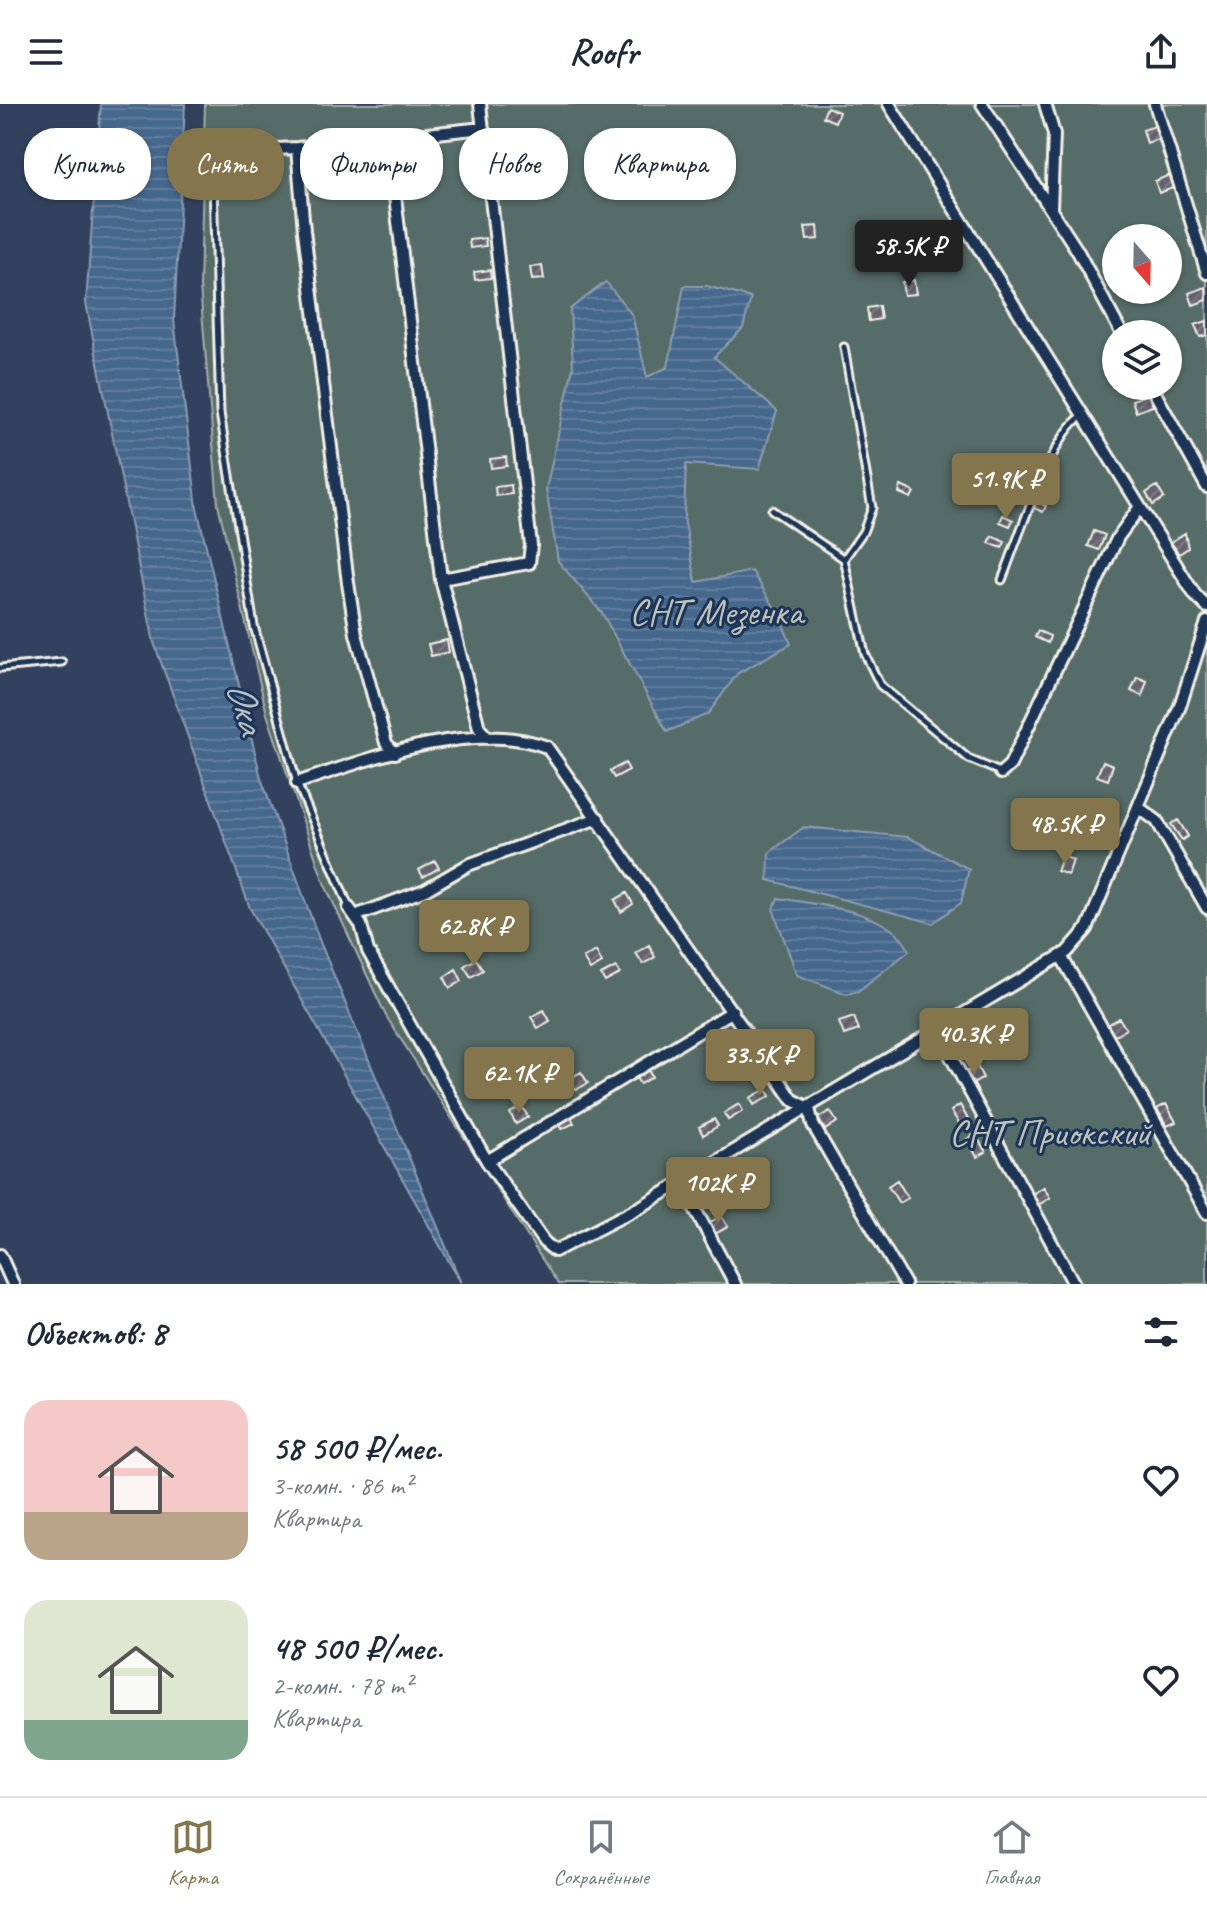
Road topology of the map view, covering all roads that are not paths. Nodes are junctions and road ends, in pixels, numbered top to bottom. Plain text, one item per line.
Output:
1 (480, 104) edge
2 (889, 104) edge
3 (982, 104) edge
4 (1045, 104) edge
5 (1155, 104) edge
6 (483, 128) edge
7 (297, 148) junction
8 (300, 148) edge
9 (284, 149) edge
10 (213, 200) edge
11 (395, 200) edge
12 (491, 200) edge
13 (1051, 208) junction
14 (1207, 273) edge
15 (1114, 320) edge
16 (844, 347) dead end
17 (1159, 400) edge
18 (1085, 414) junction
19 (1207, 487) edge
20 (1139, 508) junction
21 (772, 510) dead end
22 (844, 559) junction
23 (441, 579) junction
24 (1002, 580) dead end
25 (1207, 607) edge
26 (1207, 622) edge
27 (62, 662) dead end
28 (0, 668) edge
29 (488, 738) junction
30 (395, 753) junction
31 (1001, 773) joint
32 (297, 783) junction
33 (1138, 807) junction
34 (598, 818) junction
35 (1207, 908) edge
36 (352, 912) junction
37 (1061, 956) junction
38 (733, 1011) junction
39 (940, 1030) junction
40 (809, 1108) junction
41 (487, 1161) junction
42 (681, 1183) junction
43 (1207, 1213) edge
44 (0, 1255) edge
45 (13, 1284) edge
46 (735, 1284) edge
47 (905, 1284) edge
48 (1074, 1284) edge

1 - 6 street
2 - 18 street
3 - 13 street
4 - 13 street
5 - 14 street
7 - 8 street
7 - 9 street
7 - 30 street
10 - 32 lane
11 - 23 street
12 - 23 street
13 - 15 street
16 - 22 lane
17 - 19 street
18 - 20 street
18 - 24 lane
20 - 25 street
20 - 31 street
21 - 22 lane
22 - 31 lane
23 - 29 street
26 - 33 street
27 - 28 lane
29 - 30 street
29 - 34 street
30 - 32 street
32 - 36 lane
33 - 35 street
33 - 37 street
34 - 36 street
34 - 38 street
36 - 41 street
37 - 39 street
37 - 43 street
38 - 40 street
38 - 41 street
39 - 40 street
39 - 48 street
40 - 42 street
40 - 47 street
41 - 42 street
42 - 46 street
44 - 45 street

